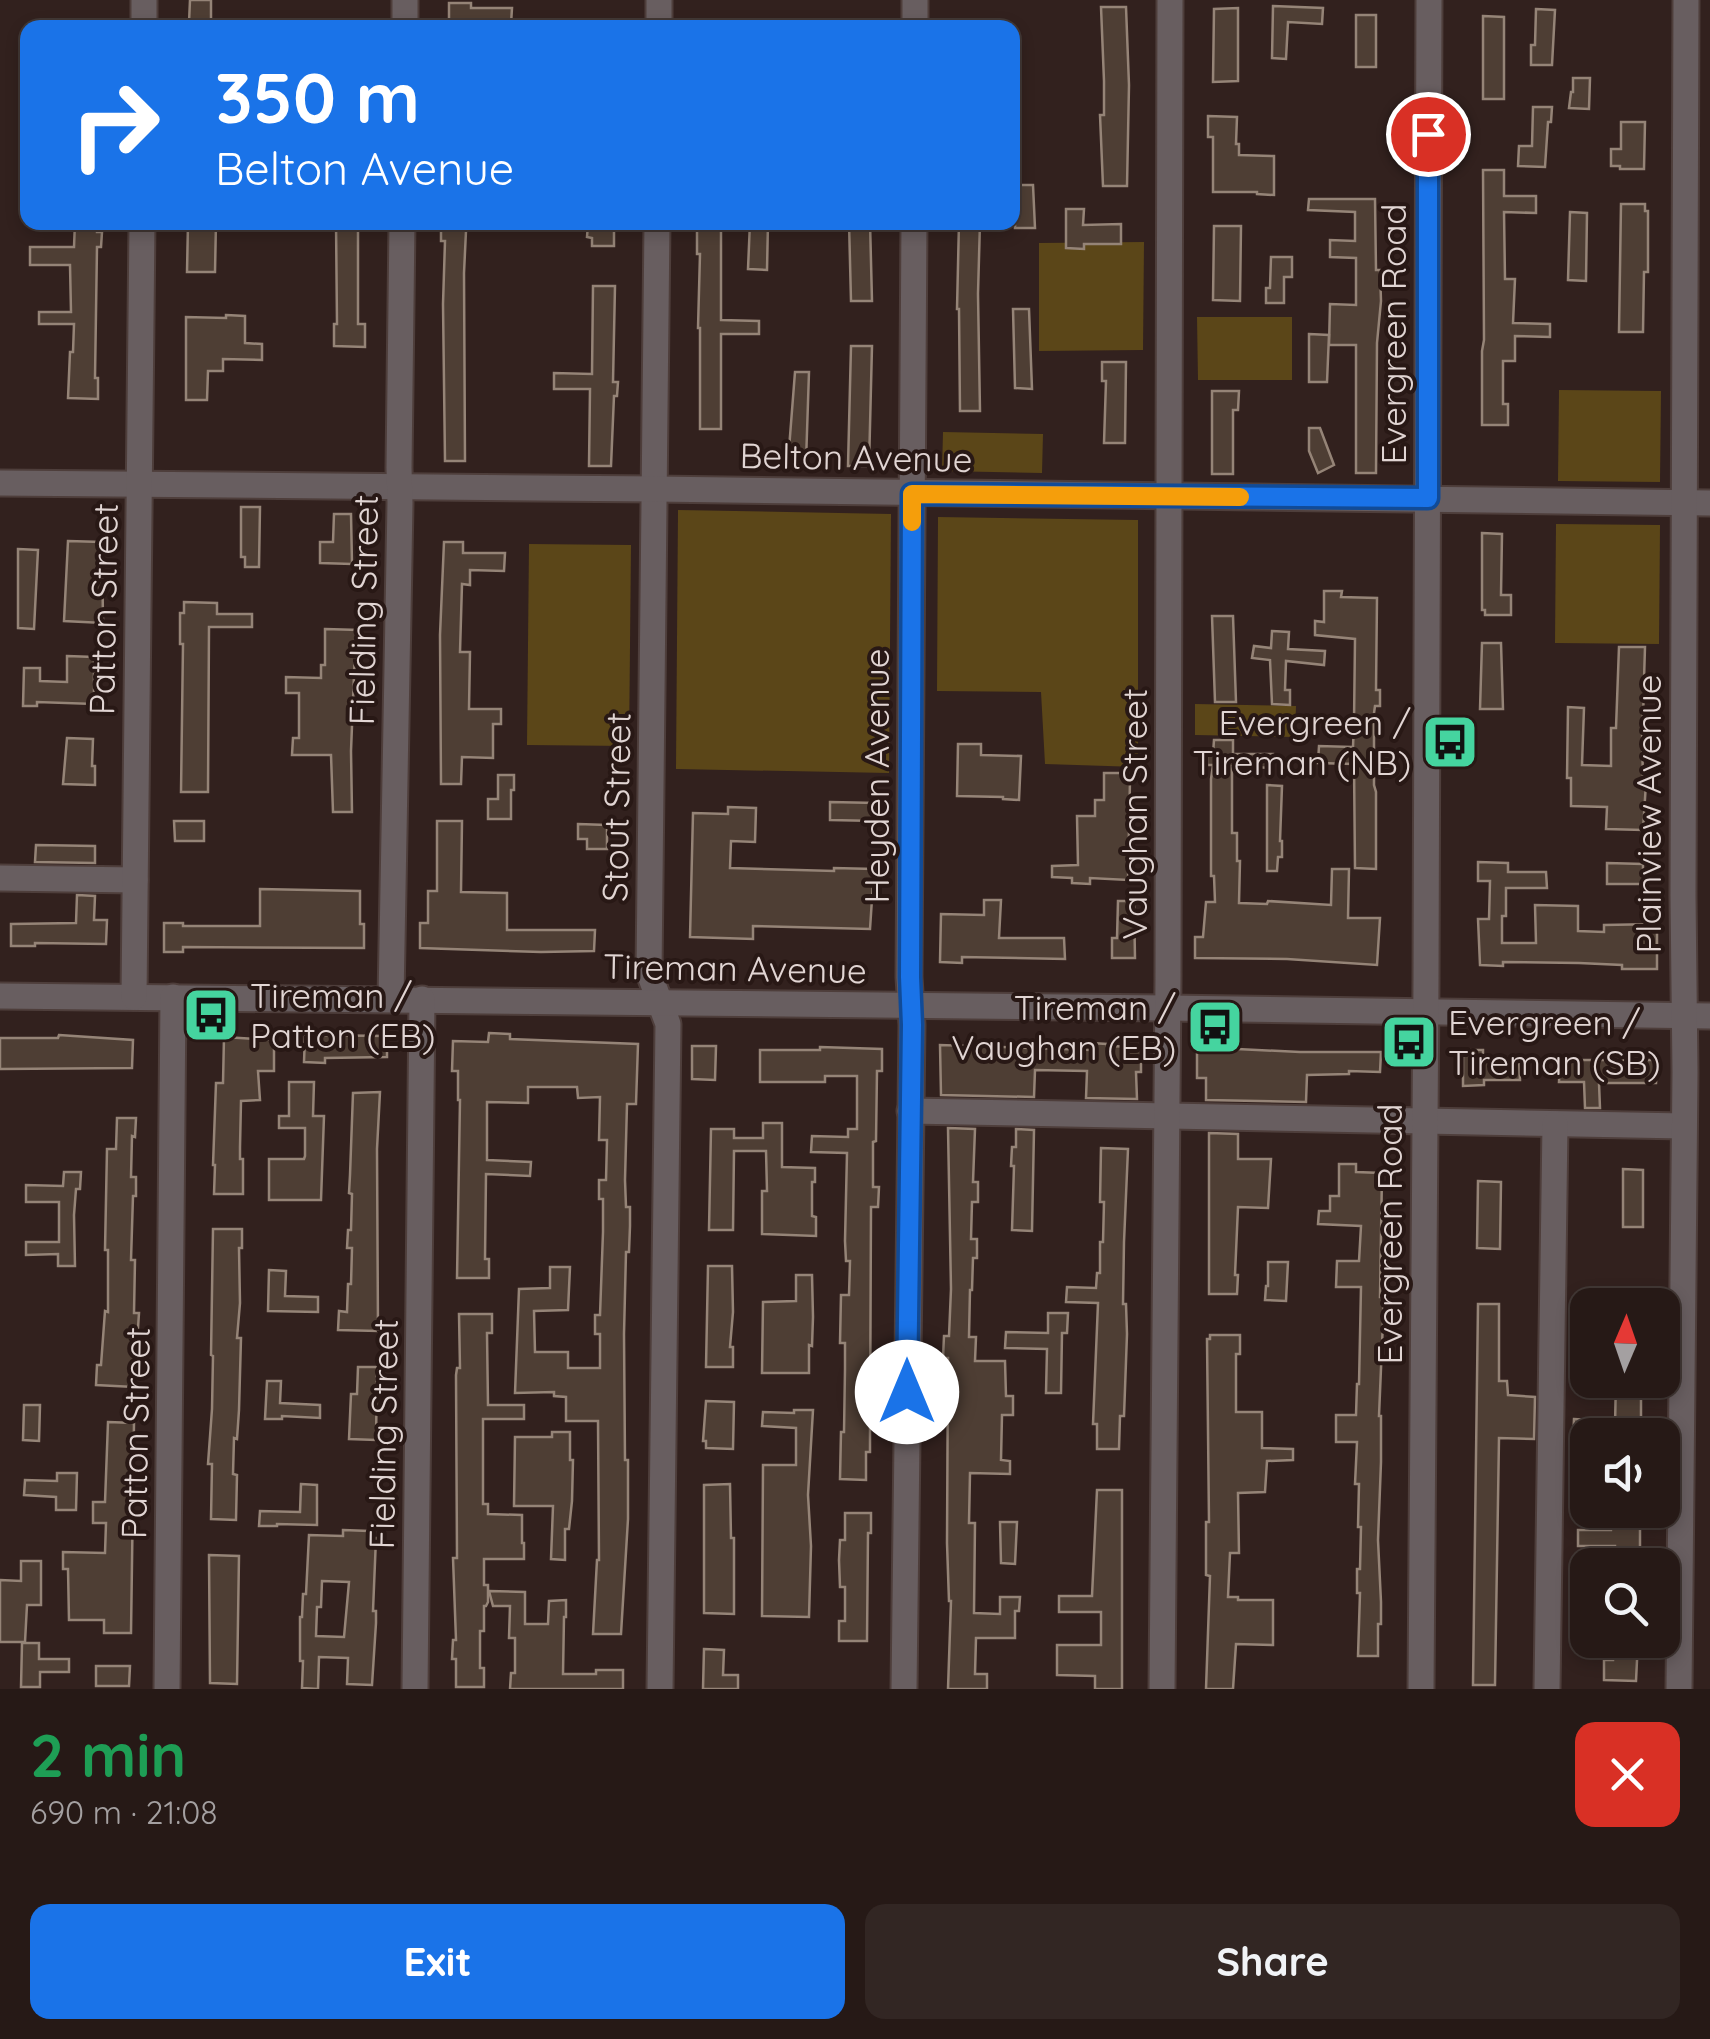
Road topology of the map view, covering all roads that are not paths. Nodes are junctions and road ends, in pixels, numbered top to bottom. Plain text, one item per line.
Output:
1 (1170, 0) edge
2 (1429, 0) edge
3 (1686, 0) edge
4 (142, 230) edge
5 (402, 230) edge
6 (657, 230) edge
7 (914, 230) edge
8 (0, 483) edge
9 (140, 484) junction
10 (400, 487) junction
11 (656, 489) junction
12 (912, 494) junction
13 (1169, 496) junction
14 (1428, 498) junction
15 (1697, 503) edge
16 (0, 878) edge
17 (136, 880) junction
18 (0, 996) edge
19 (134, 997) junction
20 (174, 997) junction
21 (392, 999) junction
22 (422, 999) junction
23 (660, 1002) junction
24 (911, 1005) junction
25 (1168, 1008) junction
26 (1426, 1012) junction
27 (1684, 1016) junction
28 (1710, 1016) edge
29 (910, 1112) junction
30 (1166, 1115) junction
31 (1425, 1121) junction
32 (1555, 1124) junction
33 (1684, 1126) junction
34 (167, 1689) edge
35 (415, 1689) edge
36 (660, 1689) edge
37 (904, 1689) edge
38 (1162, 1689) edge
39 (1420, 1689) edge
40 (1548, 1689) edge
41 (1679, 1689) edge

1 - 13 street, Vaughan Street
2 - 14 street, Evergreen Road
3 - 15 street, Plainview Avenue
4 - 9 street, Patton Street
5 - 10 street, Fielding Street
6 - 11 street, Stout Street
7 - 12 street, Heyden Avenue
8 - 9 street, Belton Avenue
9 - 10 street, Belton Avenue
9 - 17 street, Patton Street
10 - 11 street, Belton Avenue
10 - 21 street, Fielding Street
11 - 12 street, Belton Avenue
11 - 23 street, Stout Street
12 - 13 street, Belton Avenue
12 - 24 street, Heyden Avenue
13 - 14 street, Belton Avenue
13 - 25 street, Vaughan Street
14 - 15 street, Belton Avenue
14 - 26 street, Evergreen Road
15 - 27 street, Plainview Avenue
16 - 17 street
17 - 19 street, Patton Street
18 - 19 street, Tireman Avenue
19 - 20 street, Tireman Avenue
20 - 21 street, Tireman Avenue
20 - 34 street, Patton Street
21 - 22 street, Tireman Avenue
22 - 23 street, Tireman Avenue
22 - 35 street, Fielding Street
23 - 24 street, Tireman Avenue
23 - 36 street, Stout Street
24 - 25 street, Tireman Avenue
24 - 29 street, Heyden Avenue
25 - 26 street, Tireman Avenue
25 - 30 street, Vaughan Street
26 - 27 street, Tireman Avenue
26 - 31 street, Evergreen Road
27 - 28 street, Tireman Avenue
27 - 33 street, Plainview Avenue
29 - 30 street
29 - 37 street, Heyden Avenue
30 - 31 street
30 - 38 street, Vaughan Street
31 - 32 street
31 - 39 street, Evergreen Road
32 - 33 street
32 - 40 street
33 - 41 street, Plainview Avenue

